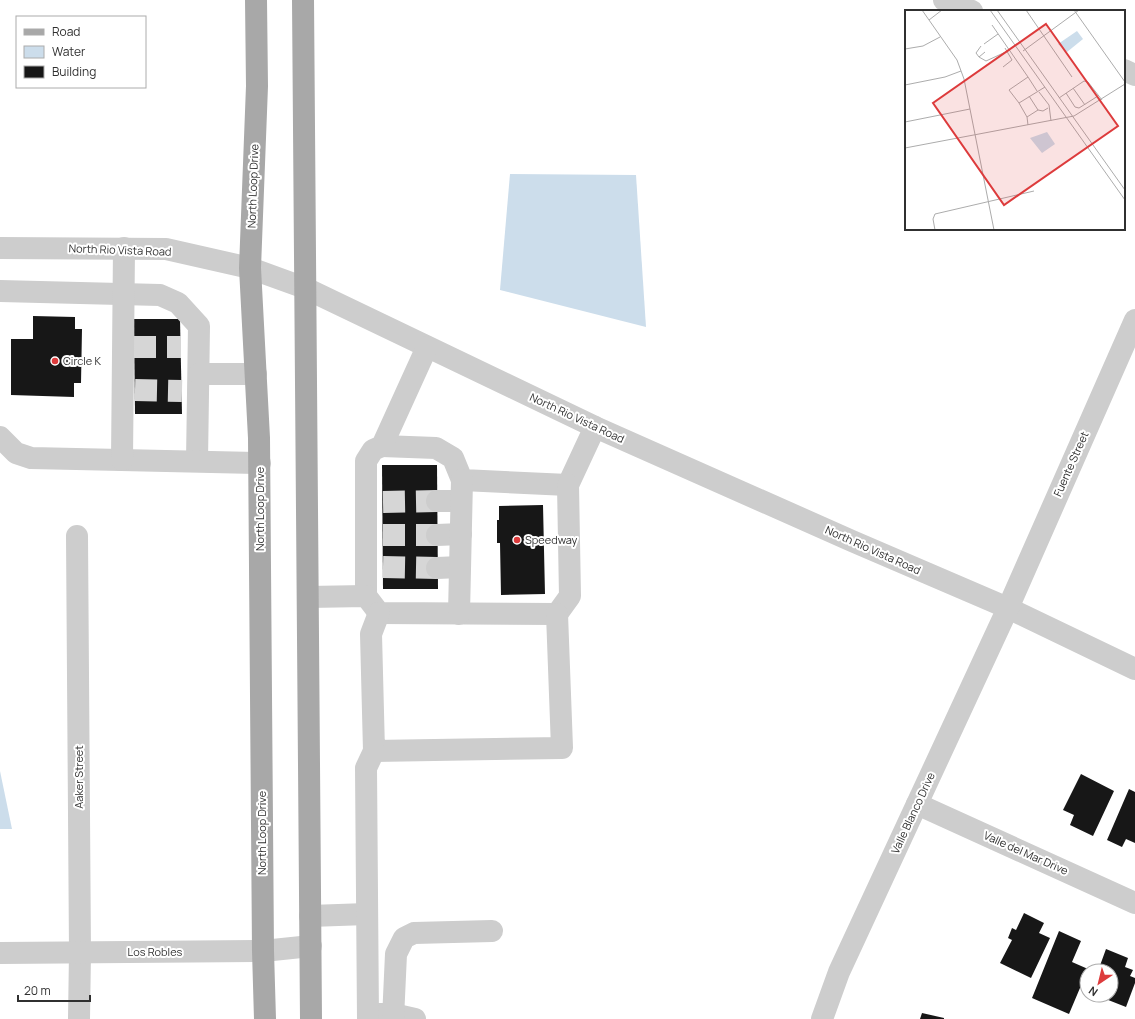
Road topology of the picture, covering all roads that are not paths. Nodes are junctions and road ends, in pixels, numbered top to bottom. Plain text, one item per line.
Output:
1 (256, 0) edge
2 (303, 0) edge
3 (944, 0) edge
4 (969, 10) edge
5 (1125, 70) edge
6 (1135, 75) edge
7 (0, 248) edge
8 (124, 248) junction
9 (250, 268) junction
10 (305, 288) junction
11 (0, 290) edge
12 (124, 294) junction
13 (1135, 320) edge
14 (427, 347) junction
15 (256, 374) junction
16 (193, 385) junction
17 (595, 427) junction
18 (0, 437) edge
19 (382, 446) junction
20 (122, 460) junction
21 (197, 461) junction
22 (260, 462) junction
23 (568, 485) junction
24 (461, 490) junction
25 (437, 501) tunnel mouth
26 (461, 534) junction
27 (437, 535) tunnel mouth
28 (77, 536) dead end
29 (460, 567) junction
30 (437, 568) tunnel mouth
31 (366, 596) junction
32 (308, 597) junction
33 (1008, 608) junction
34 (379, 613) junction
35 (459, 614) junction
36 (558, 614) junction
37 (1135, 669) edge
38 (374, 750) junction
39 (917, 804) junction
40 (1135, 903) edge
41 (367, 914) junction
42 (310, 916) junction
43 (492, 931) dead end
44 (310, 946) junction
45 (263, 952) junction
46 (0, 953) edge
47 (80, 953) junction
48 (368, 1016) edge
49 (393, 1017) edge
50 (79, 1019) edge
51 (265, 1019) edge
52 (311, 1019) edge
53 (415, 1019) edge
54 (822, 1019) edge

1 - 9 main road, North Loop Drive
2 - 10 main road
3 - 4 street
5 - 6 street
7 - 8 street, North Rio Vista Road
8 - 9 street, North Rio Vista Road
8 - 12 street
9 - 10 street, North Rio Vista Road
9 - 15 main road, North Loop Drive
10 - 14 street, North Rio Vista Road
10 - 32 main road
11 - 12 street
12 - 16 street
12 - 20 street
13 - 33 street, Fuente Street
14 - 17 street, North Rio Vista Road
14 - 19 street
15 - 16 street
15 - 22 main road, North Loop Drive
16 - 21 street
17 - 23 street
17 - 33 street, North Rio Vista Road
18 - 20 street
19 - 24 street
19 - 31 street
20 - 21 street
21 - 22 street
22 - 45 main road, North Loop Drive
23 - 24 street
23 - 36 street
24 - 25 street
24 - 26 street
26 - 27 street
26 - 29 street
28 - 47 street, Aaker Street
29 - 30 street
29 - 35 street
31 - 32 street
31 - 34 street
32 - 42 main road
33 - 37 street, North Rio Vista Road
33 - 39 street, Valle Blanco Drive
34 - 35 street
34 - 38 street
35 - 36 street
36 - 38 street
38 - 41 street
39 - 40 street, Valle del Mar Drive
39 - 54 street, Valle Blanco Drive
41 - 42 street
41 - 48 street
42 - 44 main road
43 - 49 street
44 - 45 street, Los Robles
44 - 52 main road
45 - 47 street, Los Robles
45 - 51 main road, North Loop Drive
46 - 47 street, Los Robles
47 - 50 street, Aaker Street
48 - 49 street
49 - 53 street

